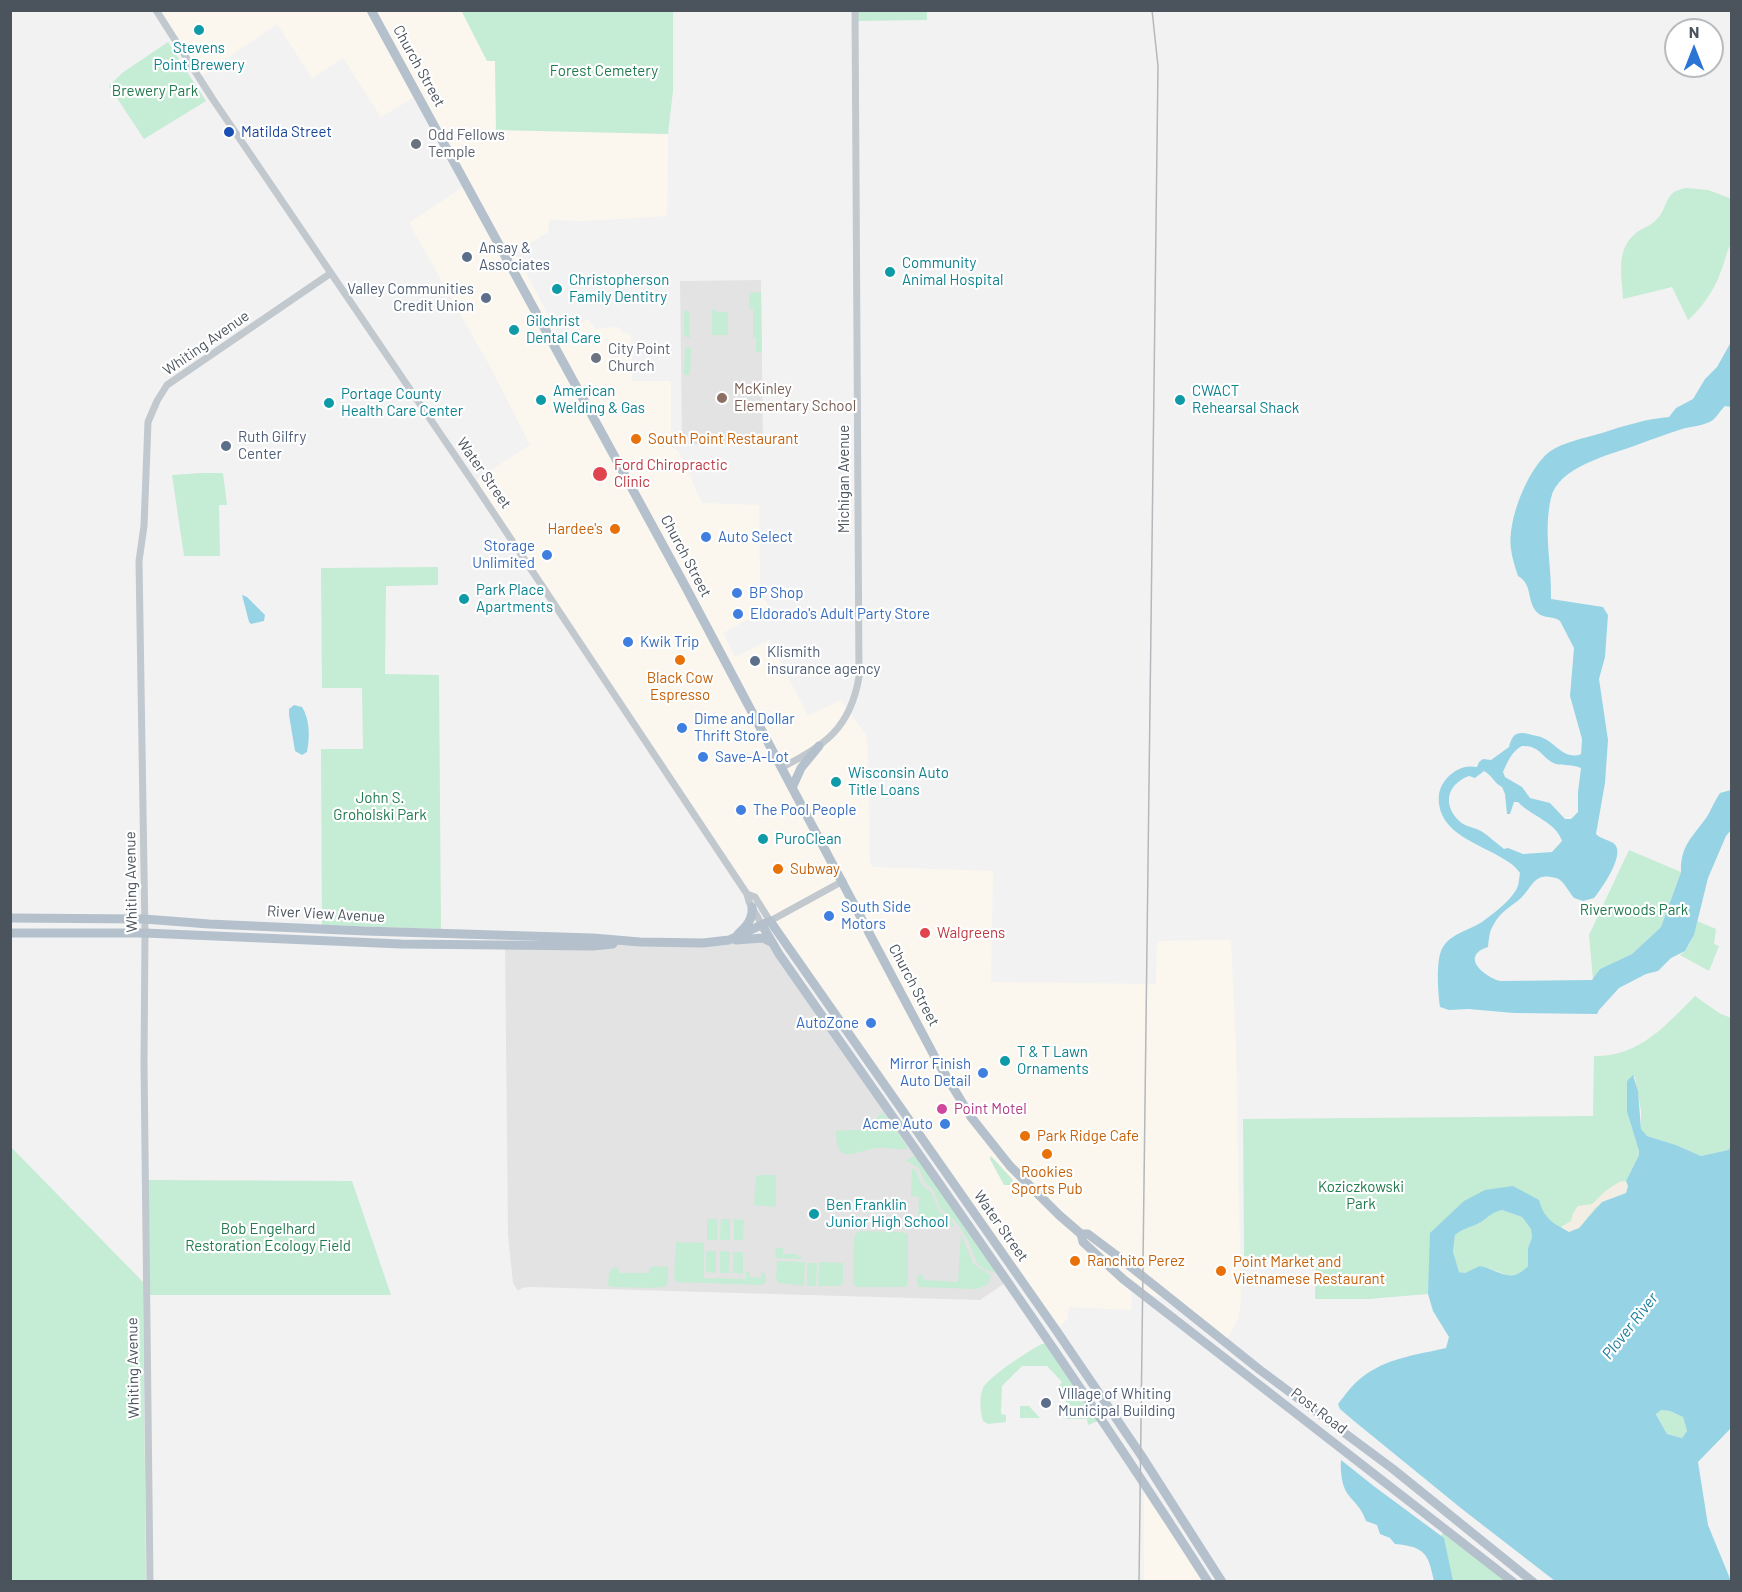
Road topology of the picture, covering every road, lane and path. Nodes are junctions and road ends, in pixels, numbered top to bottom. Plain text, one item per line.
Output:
1 (156, 10) edge
2 (371, 10) edge
3 (855, 10) edge
4 (331, 273) junction
5 (819, 746) junction
6 (781, 768) junction
7 (792, 788) junction
8 (843, 881) junction
9 (747, 894) junction
10 (752, 907) junction
11 (10, 918) edge
12 (144, 919) junction
13 (766, 923) junction
14 (10, 933) edge
15 (145, 933) junction
16 (729, 940) junction
17 (640, 942) junction
18 (771, 942) junction
19 (1081, 1234) junction
20 (150, 1581) edge
21 (1208, 1581) edge
22 (1222, 1581) edge
23 (1513, 1581) edge
24 (1533, 1581) edge

1 - 4 street, Water Street
2 - 6 main road, Church Street
3 - 5 street, Michigan Avenue
4 - 9 street, Water Street
4 - 12 street, Whiting Avenue
5 - 6 street, Michigan Avenue
5 - 7 main road
6 - 7 main road, Church Street
7 - 8 main road, Church Street
8 - 13 street
8 - 19 main road, Church Street
9 - 10 street, Water Street
9 - 13 street, Water Street
10 - 13 street, Water Street
10 - 16 main road
11 - 12 main road, River View Avenue
12 - 15 street, Whiting Avenue
12 - 17 main road, River View Avenue
13 - 16 main road, River View Avenue
13 - 18 main road, Water Street
13 - 22 main road, Water Street
14 - 15 main road, River View Avenue
15 - 17 main road, River View Avenue
15 - 20 street, Whiting Avenue
16 - 17 main road, River View Avenue
16 - 18 main road
18 - 21 main road, Water Street
19 - 23 main road, Post Road
19 - 24 main road, Post Road

